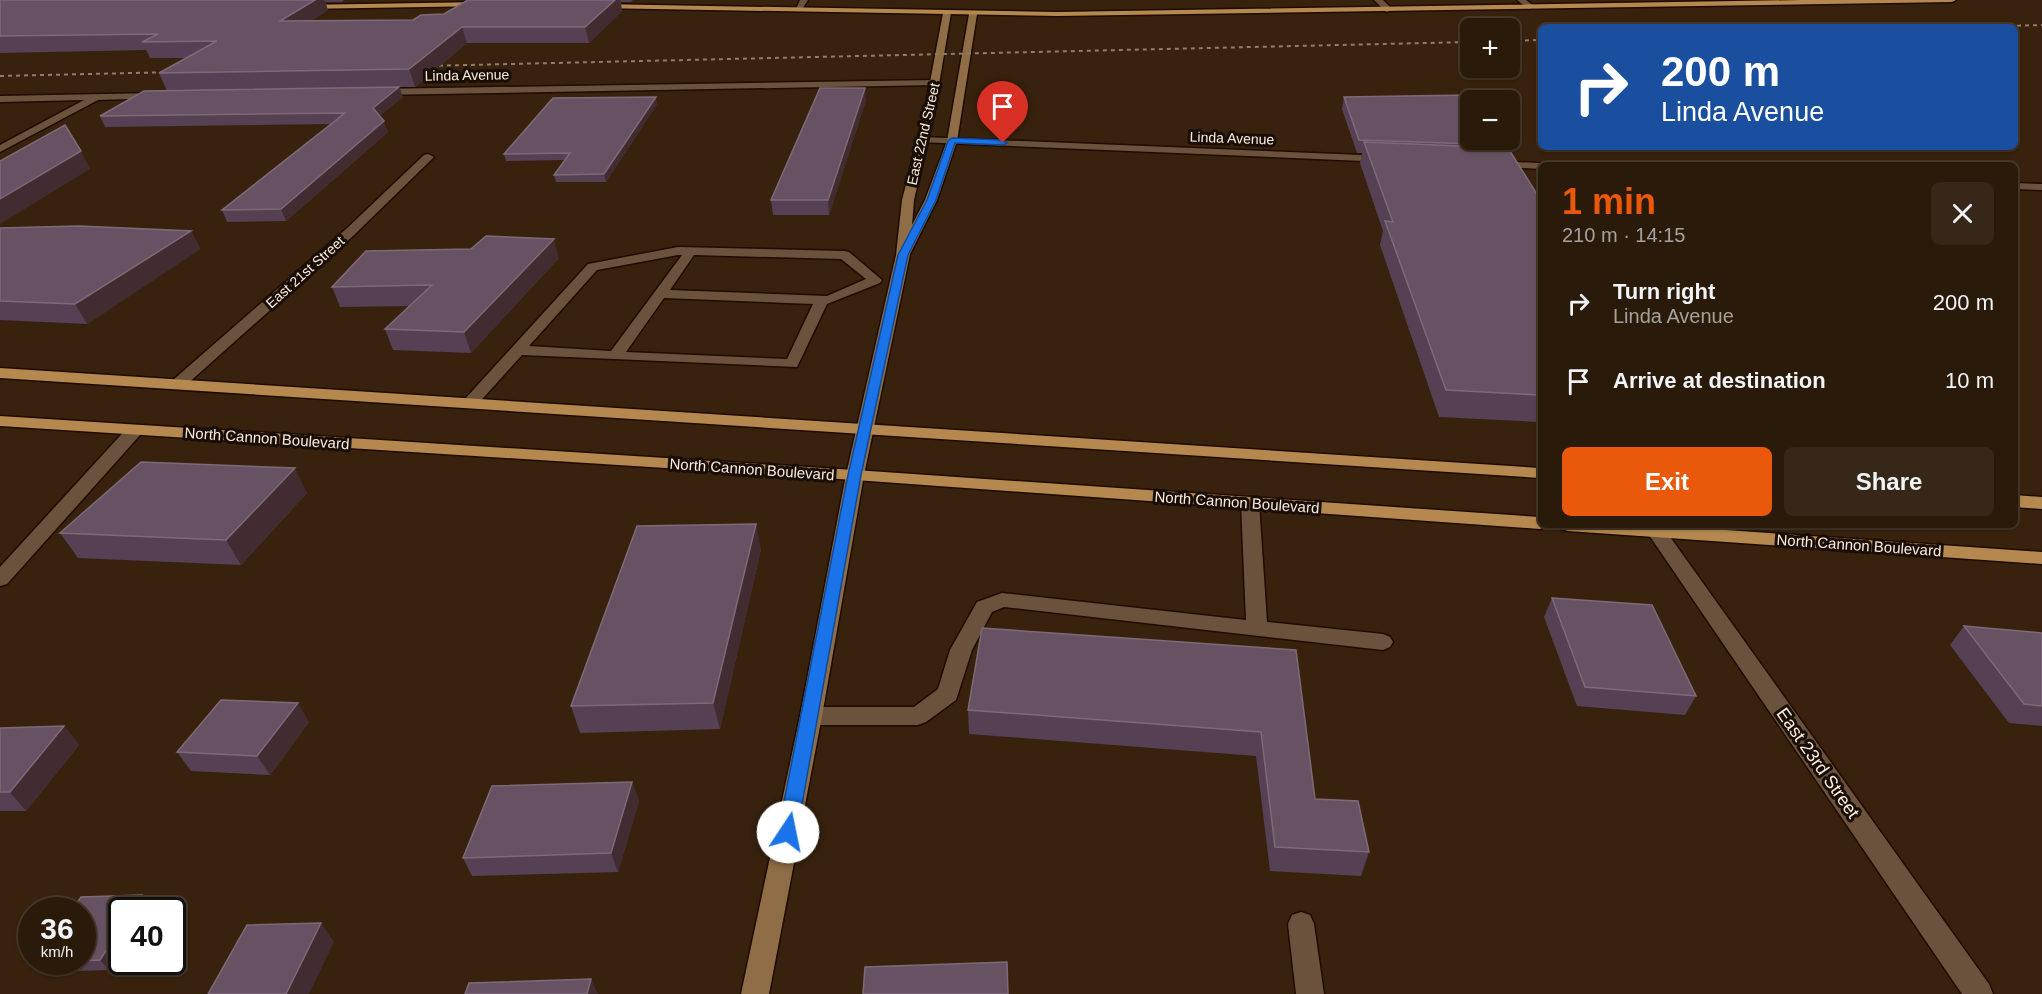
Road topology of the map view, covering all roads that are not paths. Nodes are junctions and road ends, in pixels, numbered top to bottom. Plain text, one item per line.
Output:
1 (804, 0) edge
2 (1378, 0) edge
3 (1521, 0) edge
4 (1952, 0) edge
5 (482, 3) edge
6 (583, 6) edge
7 (288, 7) edge
8 (1531, 7) junction
9 (798, 9) junction
10 (1389, 10) junction
11 (947, 13) junction
12 (972, 14) junction
13 (935, 82) junction
14 (362, 92) edge
15 (170, 96) edge
16 (98, 97) junction
17 (0, 99) edge
18 (923, 140) junction
19 (952, 141) junction
20 (0, 149) edge
21 (428, 158) dead end
22 (1400, 160) edge
23 (1482, 163) edge
24 (1538, 166) edge
25 (2018, 186) edge
26 (2042, 187) edge
27 (691, 251) junction
28 (903, 255) junction
29 (875, 280) junction
30 (897, 280) junction
31 (660, 294) junction
32 (822, 300) junction
33 (518, 350) junction
34 (615, 356) junction
35 (0, 373) edge
36 (179, 383) junction
37 (470, 403) junction
38 (0, 421) edge
39 (135, 430) junction
40 (865, 430) junction
41 (1538, 473) edge
42 (855, 475) junction
43 (2018, 501) edge
44 (1251, 503) junction
45 (2042, 503) edge
46 (1538, 523) edge
47 (1612, 528) edge
48 (1656, 531) junction
49 (2042, 558) edge
50 (0, 579) edge
51 (1257, 628) junction
52 (1383, 642) dead end
53 (810, 716) junction
54 (1301, 924) dead end
55 (755, 994) edge
56 (1310, 994) edge
57 (1979, 994) edge

1 - 9 street
2 - 10 street
3 - 8 street
4 - 8 main road
5 - 7 main road
6 - 9 main road
8 - 10 main road
9 - 11 main road
10 - 12 main road
11 - 12 main road
11 - 13 main road, East 22nd Street
12 - 19 main road, East 22nd Street
13 - 14 street, Linda Avenue
13 - 18 main road, East 22nd Street
15 - 16 street
16 - 17 street
16 - 20 street
18 - 19 street, Linda Avenue
18 - 28 main road, East 22nd Street
19 - 22 street, Linda Avenue
19 - 28 main road, East 22nd Street
21 - 36 street, East 21st Street
23 - 24 street
25 - 26 street
27 - 29 street
27 - 31 street
27 - 33 street
28 - 30 main road, East 22nd Street
29 - 30 street
29 - 32 street
30 - 40 main road, East 22nd Street
31 - 32 street
31 - 34 street
32 - 34 street
33 - 34 street
33 - 37 street
35 - 36 main road
36 - 37 main road
37 - 40 main road
38 - 39 main road, North Cannon Boulevard
39 - 42 main road, North Cannon Boulevard
39 - 50 street
40 - 41 main road
40 - 42 main road, East 22nd Street
42 - 44 main road, North Cannon Boulevard
42 - 53 main road, East 22nd Street
43 - 45 main road
44 - 46 main road, North Cannon Boulevard
44 - 51 street
47 - 48 main road, North Cannon Boulevard
48 - 49 main road, North Cannon Boulevard
48 - 57 street, East 23rd Street
51 - 52 street
51 - 53 street
53 - 55 main road, East 22nd Street
54 - 56 street

